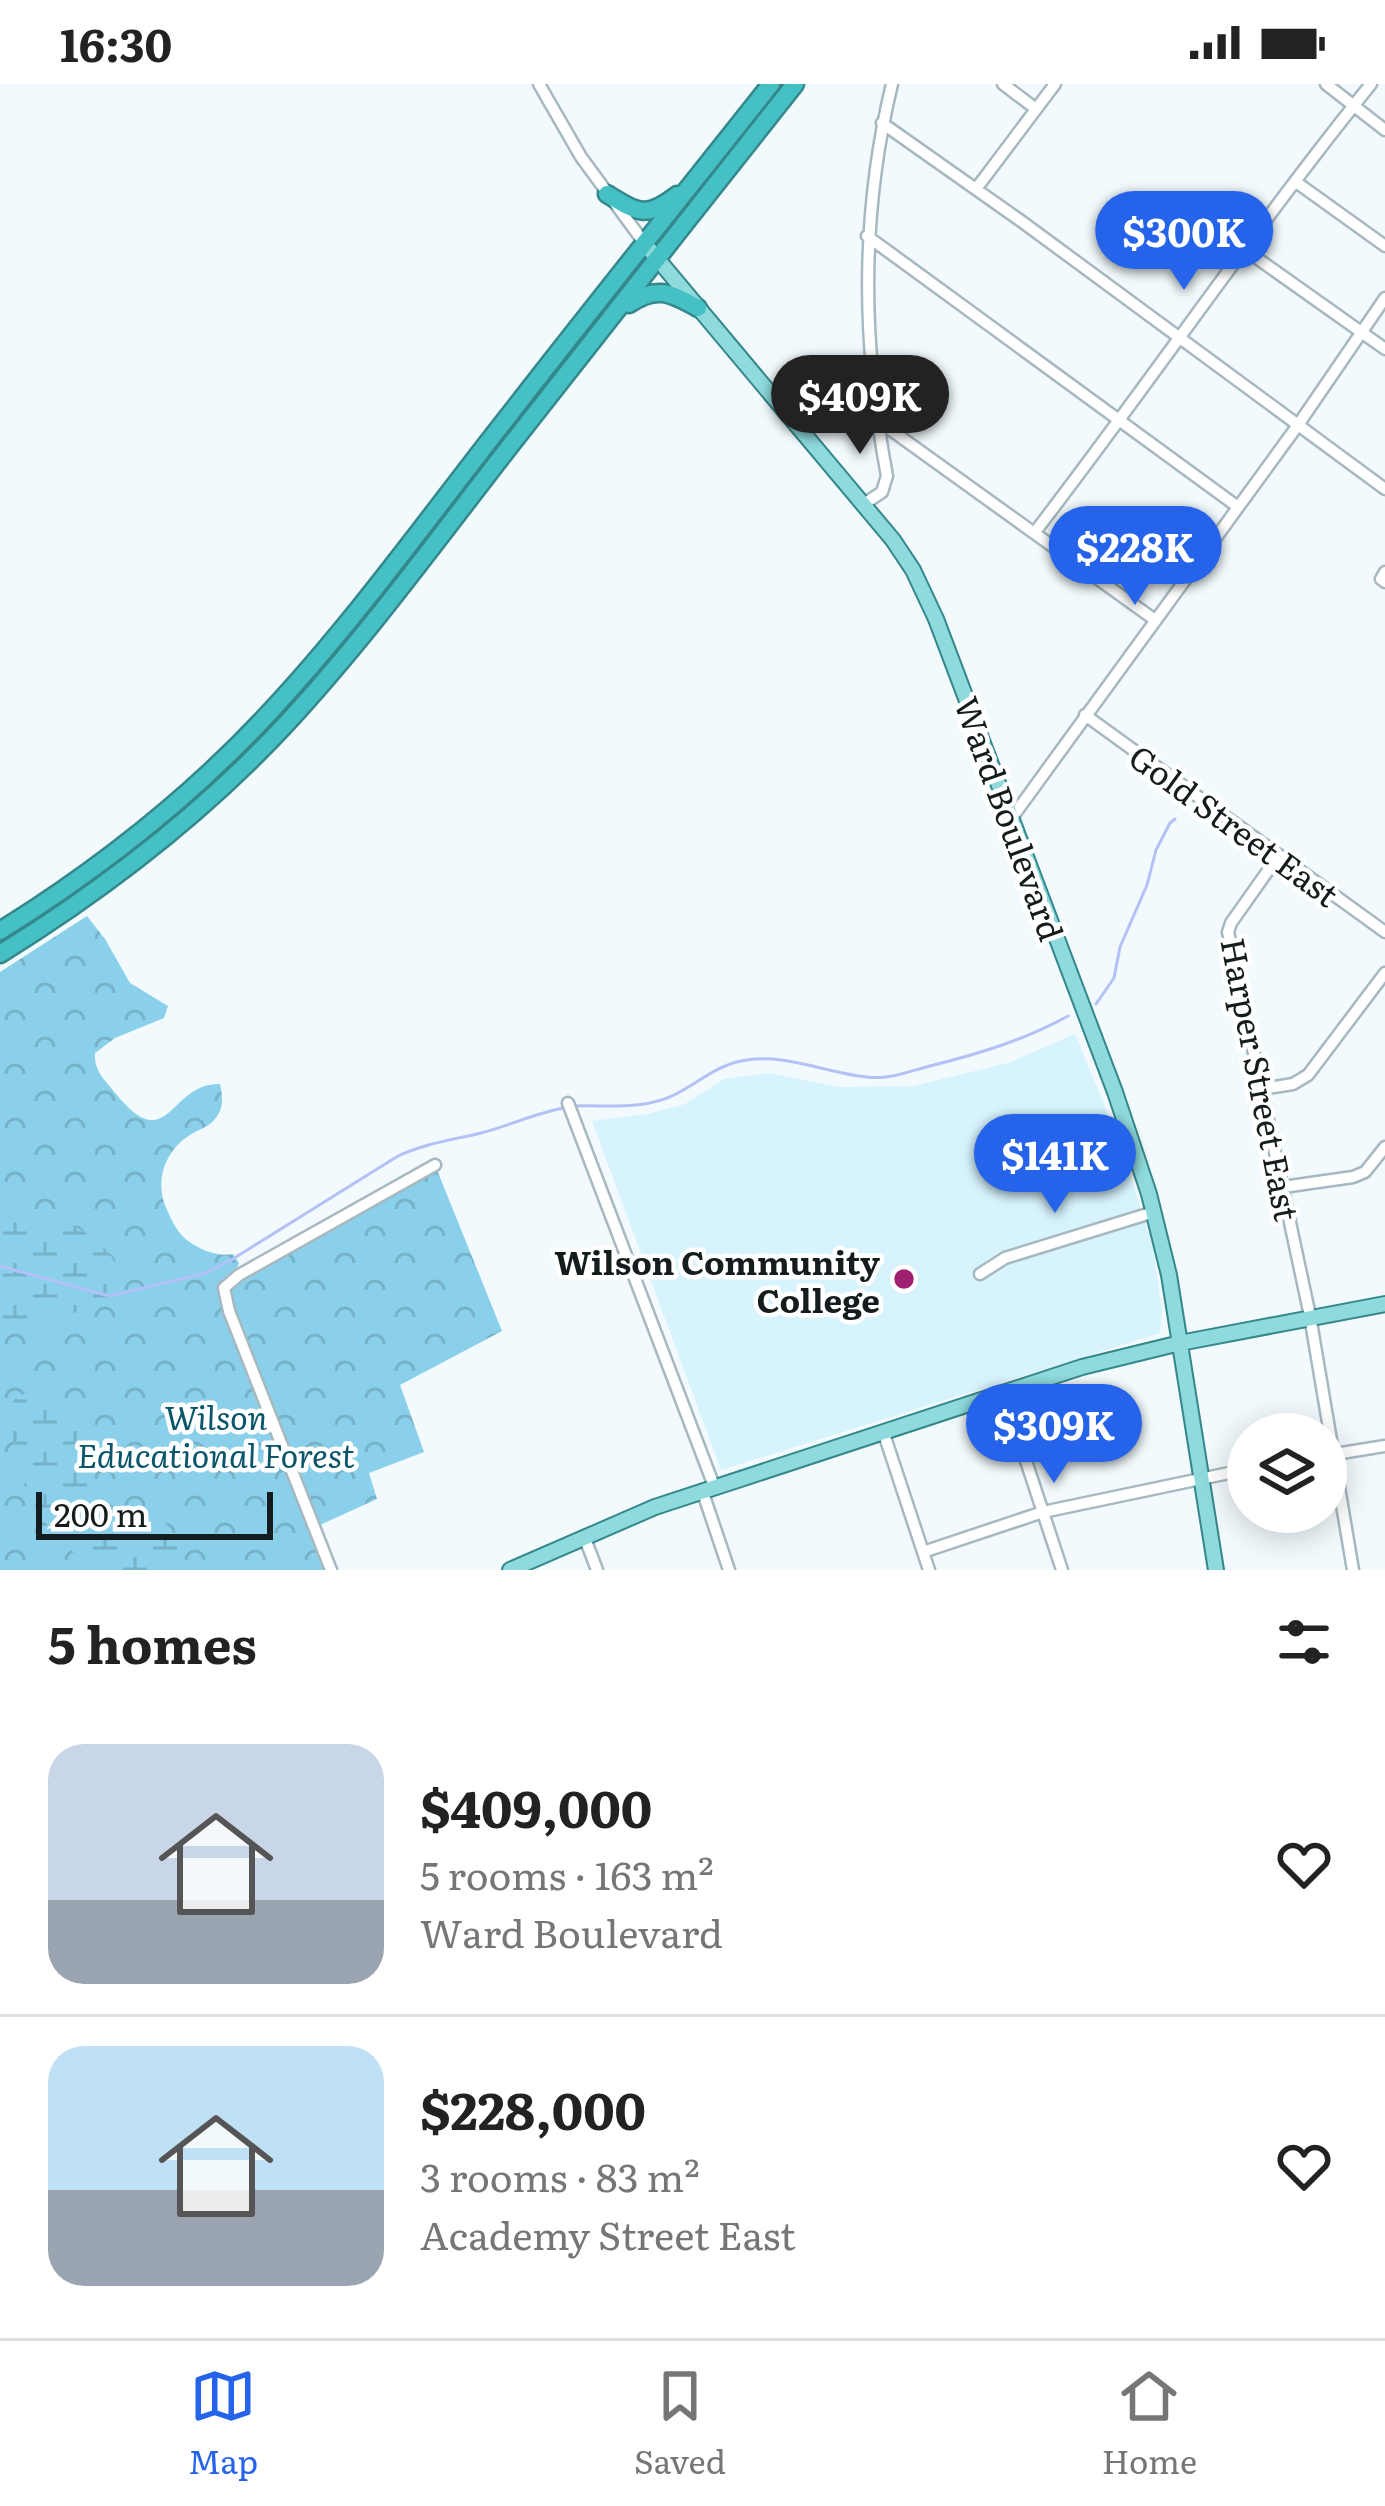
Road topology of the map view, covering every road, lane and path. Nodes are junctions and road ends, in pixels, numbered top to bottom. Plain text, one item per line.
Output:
1 (539, 84) edge
2 (771, 84) edge
3 (795, 84) edge
4 (892, 84) edge
5 (1003, 84) edge
6 (1055, 84) edge
7 (1326, 84) edge
8 (1371, 84) edge
9 (1354, 105) junction
10 (1036, 109) junction
11 (882, 123) junction
12 (1385, 130) edge
13 (1296, 182) junction
14 (692, 184) junction
15 (976, 189) junction
16 (607, 194) junction
17 (867, 236) junction
18 (645, 244) junction
19 (1385, 246) edge
20 (1244, 249) junction
21 (658, 260) junction
22 (1385, 298) edge
23 (698, 308) junction
24 (618, 311) junction
25 (1361, 332) junction
26 (1181, 337) junction
27 (1385, 350) edge
28 (877, 420) junction
29 (1121, 422) junction
30 (1298, 424) junction
31 (1385, 489) edge
32 (864, 504) junction
33 (1238, 507) junction
34 (1035, 532) junction
35 (1385, 572) edge
36 (1385, 582) edge
37 (1155, 620) junction
38 (1085, 715) junction
39 (1011, 819) junction
40 (1279, 855) junction
41 (0, 931) edge
42 (1385, 932) edge
43 (0, 954) edge
44 (1385, 973) edge
45 (1262, 1089) junction
46 (568, 1103) dead end
47 (1385, 1147) edge
48 (435, 1165) dead end
49 (1283, 1187) junction
50 (1154, 1212) junction
51 (980, 1274) dead end
52 (1385, 1304) edge
53 (1310, 1316) junction
54 (1180, 1343) junction
55 (1003, 1391) junction
56 (1324, 1413) edge
57 (883, 1431) junction
58 (1385, 1446) edge
59 (1347, 1452) edge
60 (1227, 1473) edge
61 (1201, 1477) junction
62 (708, 1488) junction
63 (1043, 1512) junction
64 (1346, 1533) edge
65 (584, 1536) junction
66 (923, 1552) junction
67 (331, 1570) edge
68 (510, 1570) edge
69 (597, 1570) edge
70 (729, 1570) edge
71 (929, 1570) edge
72 (1062, 1570) edge
73 (1216, 1570) edge
74 (1353, 1570) edge

1 - 16 street
2 - 14 highway
3 - 21 highway
4 - 11 street
5 - 10 street
6 - 10 street
7 - 9 street
8 - 9 street
9 - 12 street
9 - 13 street
10 - 15 street
11 - 15 street
11 - 17 street
13 - 19 street
13 - 20 street
14 - 16 highway
14 - 18 highway
15 - 26 street
16 - 18 street
17 - 28 street
17 - 29 street
18 - 21 main road, Ward Boulevard
18 - 41 highway
20 - 25 street
20 - 26 street
21 - 23 main road, Ward Boulevard
21 - 24 highway
22 - 25 street
23 - 24 highway
23 - 32 main road, Ward Boulevard
24 - 43 highway
25 - 27 street
25 - 30 street
26 - 29 street
26 - 30 street
28 - 32 street
28 - 34 street
29 - 33 street
29 - 34 street
30 - 31 street
30 - 33 street
32 - 39 main road, Ward Boulevard
33 - 37 street
34 - 37 street
35 - 36 street
37 - 38 street
38 - 39 street
38 - 40 street, Gold Street East
39 - 50 main road, Ward Boulevard
40 - 42 street, Gold Street East
40 - 45 street, Harper Street East
44 - 45 street
45 - 49 street, Harper Street East
46 - 62 street
47 - 49 street
48 - 67 street
49 - 53 street, Harper Street East
50 - 51 street
50 - 54 main road, Ward Boulevard
52 - 53 main road
53 - 54 main road
53 - 56 street, Harper Street East
54 - 55 main road
54 - 61 main road, Ward Boulevard
55 - 57 main road
55 - 63 street
57 - 62 main road
57 - 66 street
58 - 59 street
60 - 61 street
61 - 63 street
61 - 73 main road, Ward Boulevard
62 - 65 main road
62 - 70 street
63 - 66 street
63 - 72 street
64 - 74 street, Harper Street East
65 - 68 main road
65 - 69 street
66 - 71 street

